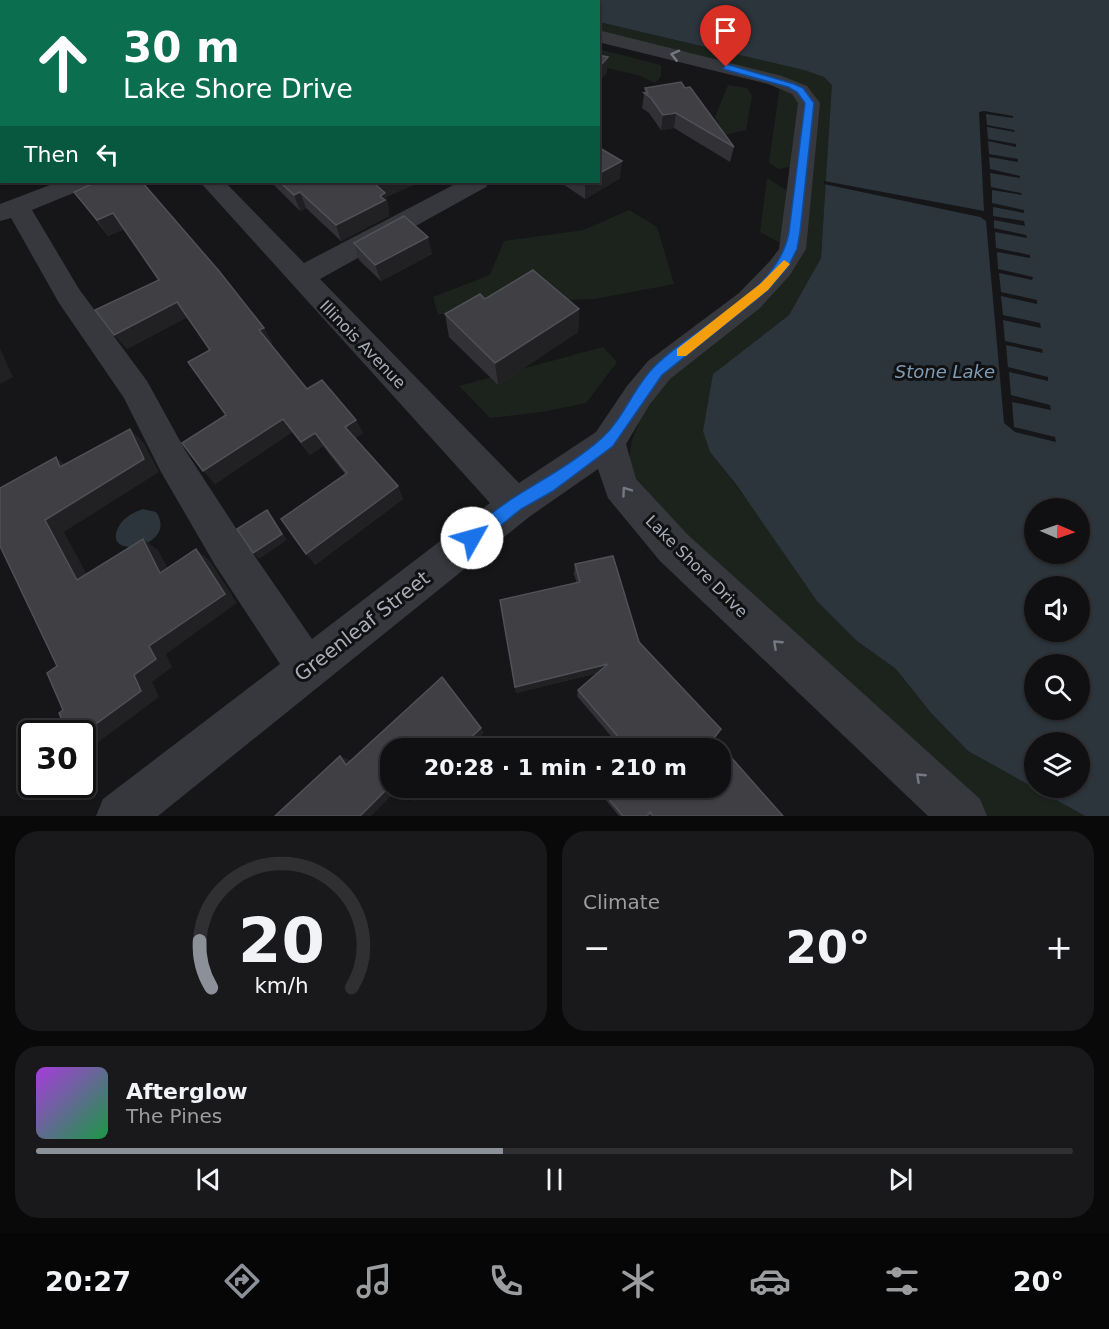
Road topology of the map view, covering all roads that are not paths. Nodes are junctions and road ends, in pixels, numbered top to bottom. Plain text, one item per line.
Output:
1 (600, 36) edge
2 (76, 183) edge
3 (213, 183) edge
4 (475, 183) edge
5 (9, 210) edge
6 (300, 277) junction
7 (608, 442) junction
8 (516, 505) junction
9 (307, 668) junction
10 (120, 816) edge
11 (963, 816) edge

7 -> 1 street
2 - 5 street
3 - 6 street, Illinois Avenue
4 - 6 street
5 - 9 street
6 - 8 street, Illinois Avenue
7 - 8 street, Greenleaf Street
11 -> 7 street, Lake Shore Drive
8 - 9 street, Greenleaf Street
9 - 10 street, Greenleaf Street

